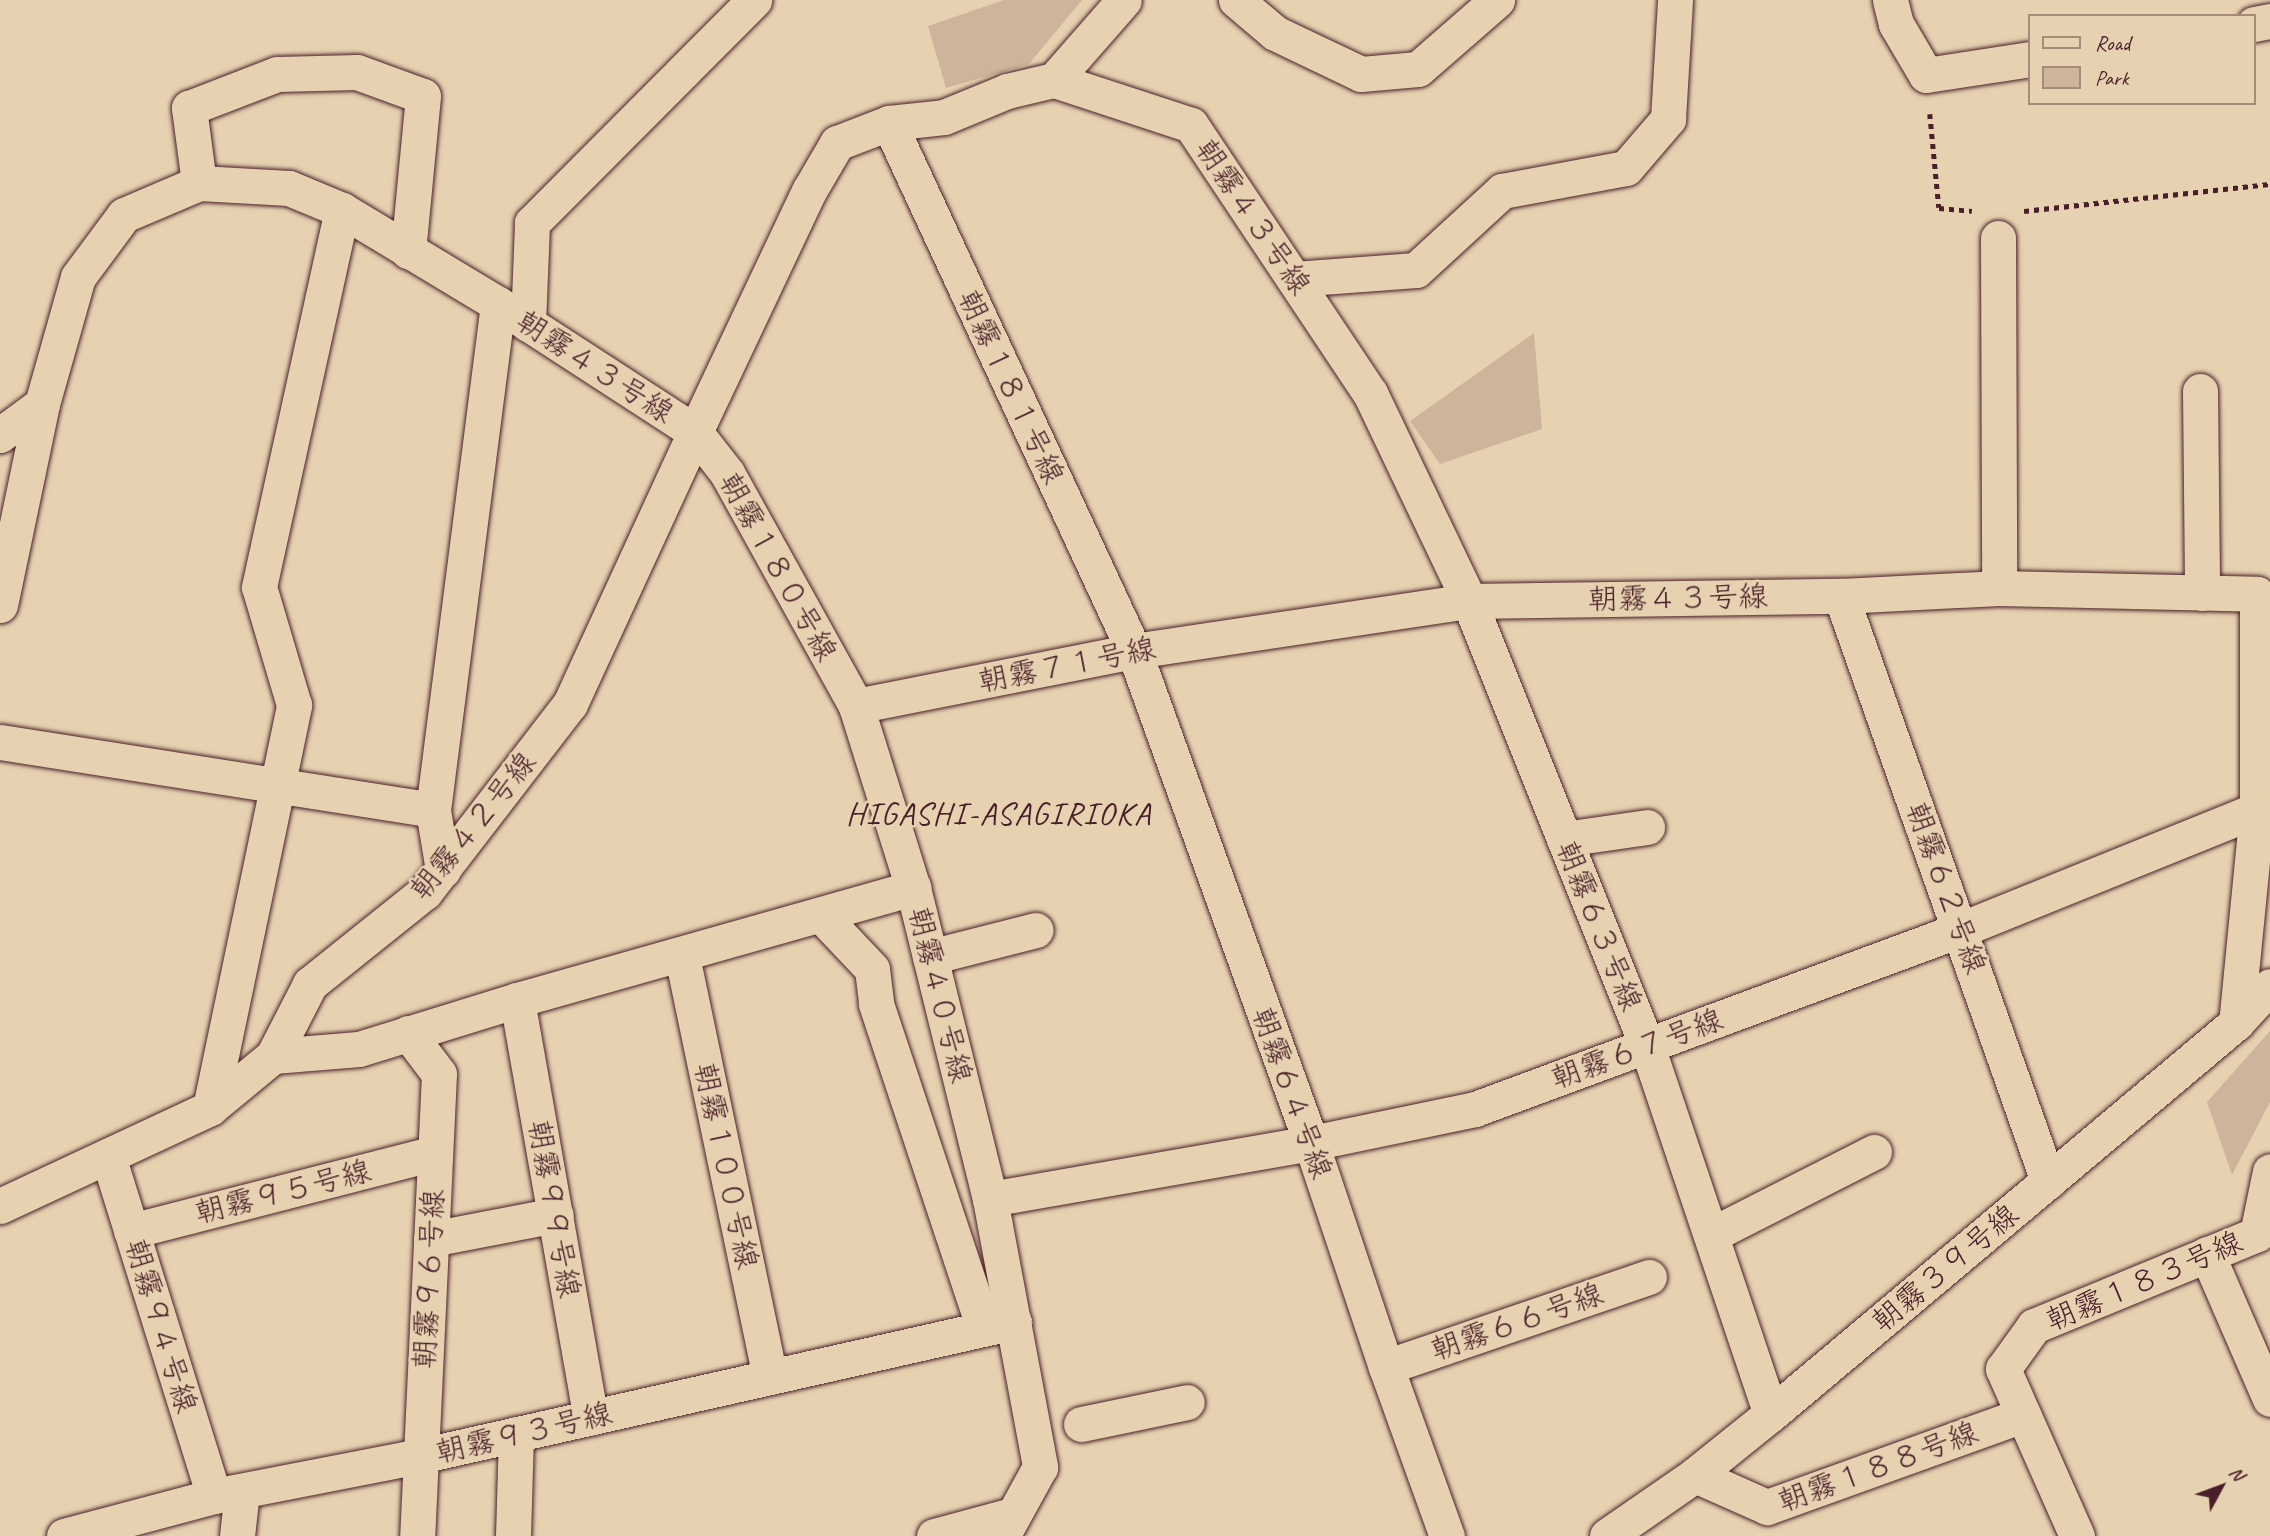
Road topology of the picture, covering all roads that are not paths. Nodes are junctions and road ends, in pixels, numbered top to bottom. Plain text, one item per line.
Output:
1 (754, 0) edge
2 (1124, 0) edge
3 (1236, 0) edge
4 (1497, 0) edge
5 (1675, 0) edge
6 (1890, 0) edge
7 (2028, 58) edge
8 (1054, 80) junction
9 (888, 123) junction
10 (199, 183) junction
11 (342, 210) junction
12 (1997, 226) road end
13 (408, 251) junction
14 (1294, 279) junction
15 (498, 304) junction
16 (528, 324) junction
17 (2200, 391) dead end
18 (42, 404) junction
19 (695, 432) junction
20 (0, 436) edge
21 (1999, 588) junction
22 (2202, 593) junction
23 (1841, 596) junction
24 (1469, 601) junction
25 (0, 605) edge
26 (1133, 651) junction
27 (856, 706) junction
28 (0, 742) edge
29 (276, 788) junction
30 (433, 810) junction
31 (2257, 810) junction
32 (1647, 827) dead end
33 (1564, 839) junction
34 (443, 870) junction
35 (913, 888) junction
36 (821, 915) junction
37 (1962, 929) junction
38 (1036, 930) dead end
39 (682, 956) junction
40 (930, 957) junction
41 (2270, 986) edge
42 (517, 1000) junction
43 (2236, 1023) junction
44 (408, 1033) junction
45 (1647, 1046) junction
46 (273, 1056) junction
47 (210, 1108) junction
48 (1311, 1143) junction
49 (1874, 1152) dead end
50 (435, 1153) junction
51 (108, 1156) junction
52 (2270, 1171) edge
53 (2048, 1181) junction
54 (990, 1199) junction
55 (0, 1206) edge
56 (555, 1215) junction
57 (131, 1231) junction
58 (1711, 1235) junction
59 (431, 1239) junction
60 (2207, 1254) junction
61 (1649, 1277) dead end
62 (999, 1325) junction
63 (1386, 1367) junction
64 (770, 1377) junction
65 (2268, 1390) edge
66 (1187, 1402) dead end
67 (1771, 1414) junction
68 (2023, 1415) junction
69 (592, 1418) junction
70 (1081, 1424) dead end
71 (516, 1434) junction
72 (420, 1456) junction
73 (1695, 1475) junction
74 (228, 1493) junction
75 (1007, 1525) edge
76 (64, 1536) edge
77 (237, 1536) edge
78 (417, 1536) edge
79 (513, 1536) edge
80 (934, 1536) edge
81 (1447, 1536) edge
82 (1607, 1536) edge
83 (2077, 1536) edge

1 - 16 street
2 - 8 street
3 - 4 street
5 - 14 street
6 - 7 street
8 - 9 street, 朝霧４３号線
8 - 14 street, 朝霧４３号線
9 - 19 street, 朝霧４３号線
9 - 26 street, 朝霧１８１号線
10 - 11 street, 朝霧４３号線
10 - 13 street
10 - 18 street, 朝霧４３号線
11 - 13 street, 朝霧４３号線
11 - 29 street
12 - 21 street
13 - 15 street, 朝霧４３号線
14 - 24 street, 朝霧４３号線
15 - 16 street, 朝霧４３号線
15 - 30 street
16 - 19 street, 朝霧４３号線
17 - 22 street
18 - 20 street
18 - 25 street, 朝霧４３号線
19 - 27 street, 朝霧１８０号線
19 - 34 street, 朝霧４２号線
21 - 22 street, 朝霧４３号線
21 - 23 street, 朝霧４３号線
22 - 31 street, 朝霧４３号線
23 - 24 street, 朝霧４３号線
23 - 37 street, 朝霧６２号線
24 - 26 street, 朝霧７１号線
24 - 33 street, 朝霧６３号線
26 - 27 street, 朝霧７１号線
26 - 48 street, 朝霧６４号線
27 - 35 street
28 - 29 street
29 - 30 street
29 - 47 street
30 - 34 street
31 - 37 street, 朝霧６７号線
31 - 43 street, 朝霧４３号線
32 - 33 street
33 - 45 street, 朝霧６３号線
34 - 46 street, 朝霧４２号線
35 - 36 street, 朝霧４０号線
35 - 40 street, 朝霧４０号線
36 - 39 street, 朝霧４０号線
36 - 62 street
37 - 45 street, 朝霧６７号線
37 - 53 street, 朝霧６２号線
38 - 40 street
39 - 42 street, 朝霧４０号線
39 - 64 street, 朝霧１００号線
40 - 54 street, 朝霧４０号線
41 - 43 street, 朝霧３９号線
42 - 44 street, 朝霧４０号線
42 - 56 street, 朝霧９９号線
43 - 53 street, 朝霧３９号線
44 - 46 street, 朝霧４０号線
44 - 50 street, 朝霧９６号線
45 - 48 street, 朝霧６７号線
45 - 58 street, 朝霧６３号線
46 - 47 street, 朝霧４２号線
47 - 51 street, 朝霧４２号線
48 - 54 street, 朝霧６７号線
48 - 63 street, 朝霧６４号線
49 - 58 street
50 - 57 street, 朝霧９５号線
50 - 59 street, 朝霧９６号線
51 - 55 street, 朝霧４２号線
51 - 57 street, 朝霧９４号線
52 - 60 street, 朝霧１８３号線
53 - 67 street, 朝霧３９号線
54 - 62 street, 朝霧４０号線
56 - 59 street
56 - 69 street, 朝霧９９号線
57 - 74 street, 朝霧９４号線
58 - 67 street, 朝霧６３号線
59 - 72 street, 朝霧９６号線
60 - 65 street
60 - 68 street, 朝霧１８３号線
61 - 63 street, 朝霧６６号線
62 - 64 street, 朝霧９３号線
62 - 75 street, 朝霧４０号線
63 - 81 street, 朝霧６４号線
64 - 69 street, 朝霧９３号線
66 - 70 street
67 - 73 street, 朝霧３９号線
68 - 73 street, 朝霧１８８号線
68 - 83 street, 朝霧１８３号線
69 - 71 street, 朝霧９３号線
71 - 72 street, 朝霧９３号線
71 - 79 street
72 - 74 street, 朝霧９３号線
72 - 78 street, 朝霧９６号線
73 - 82 street, 朝霧３９号線
74 - 76 street, 朝霧９３号線
74 - 77 street, 朝霧９４号線
75 - 80 street

